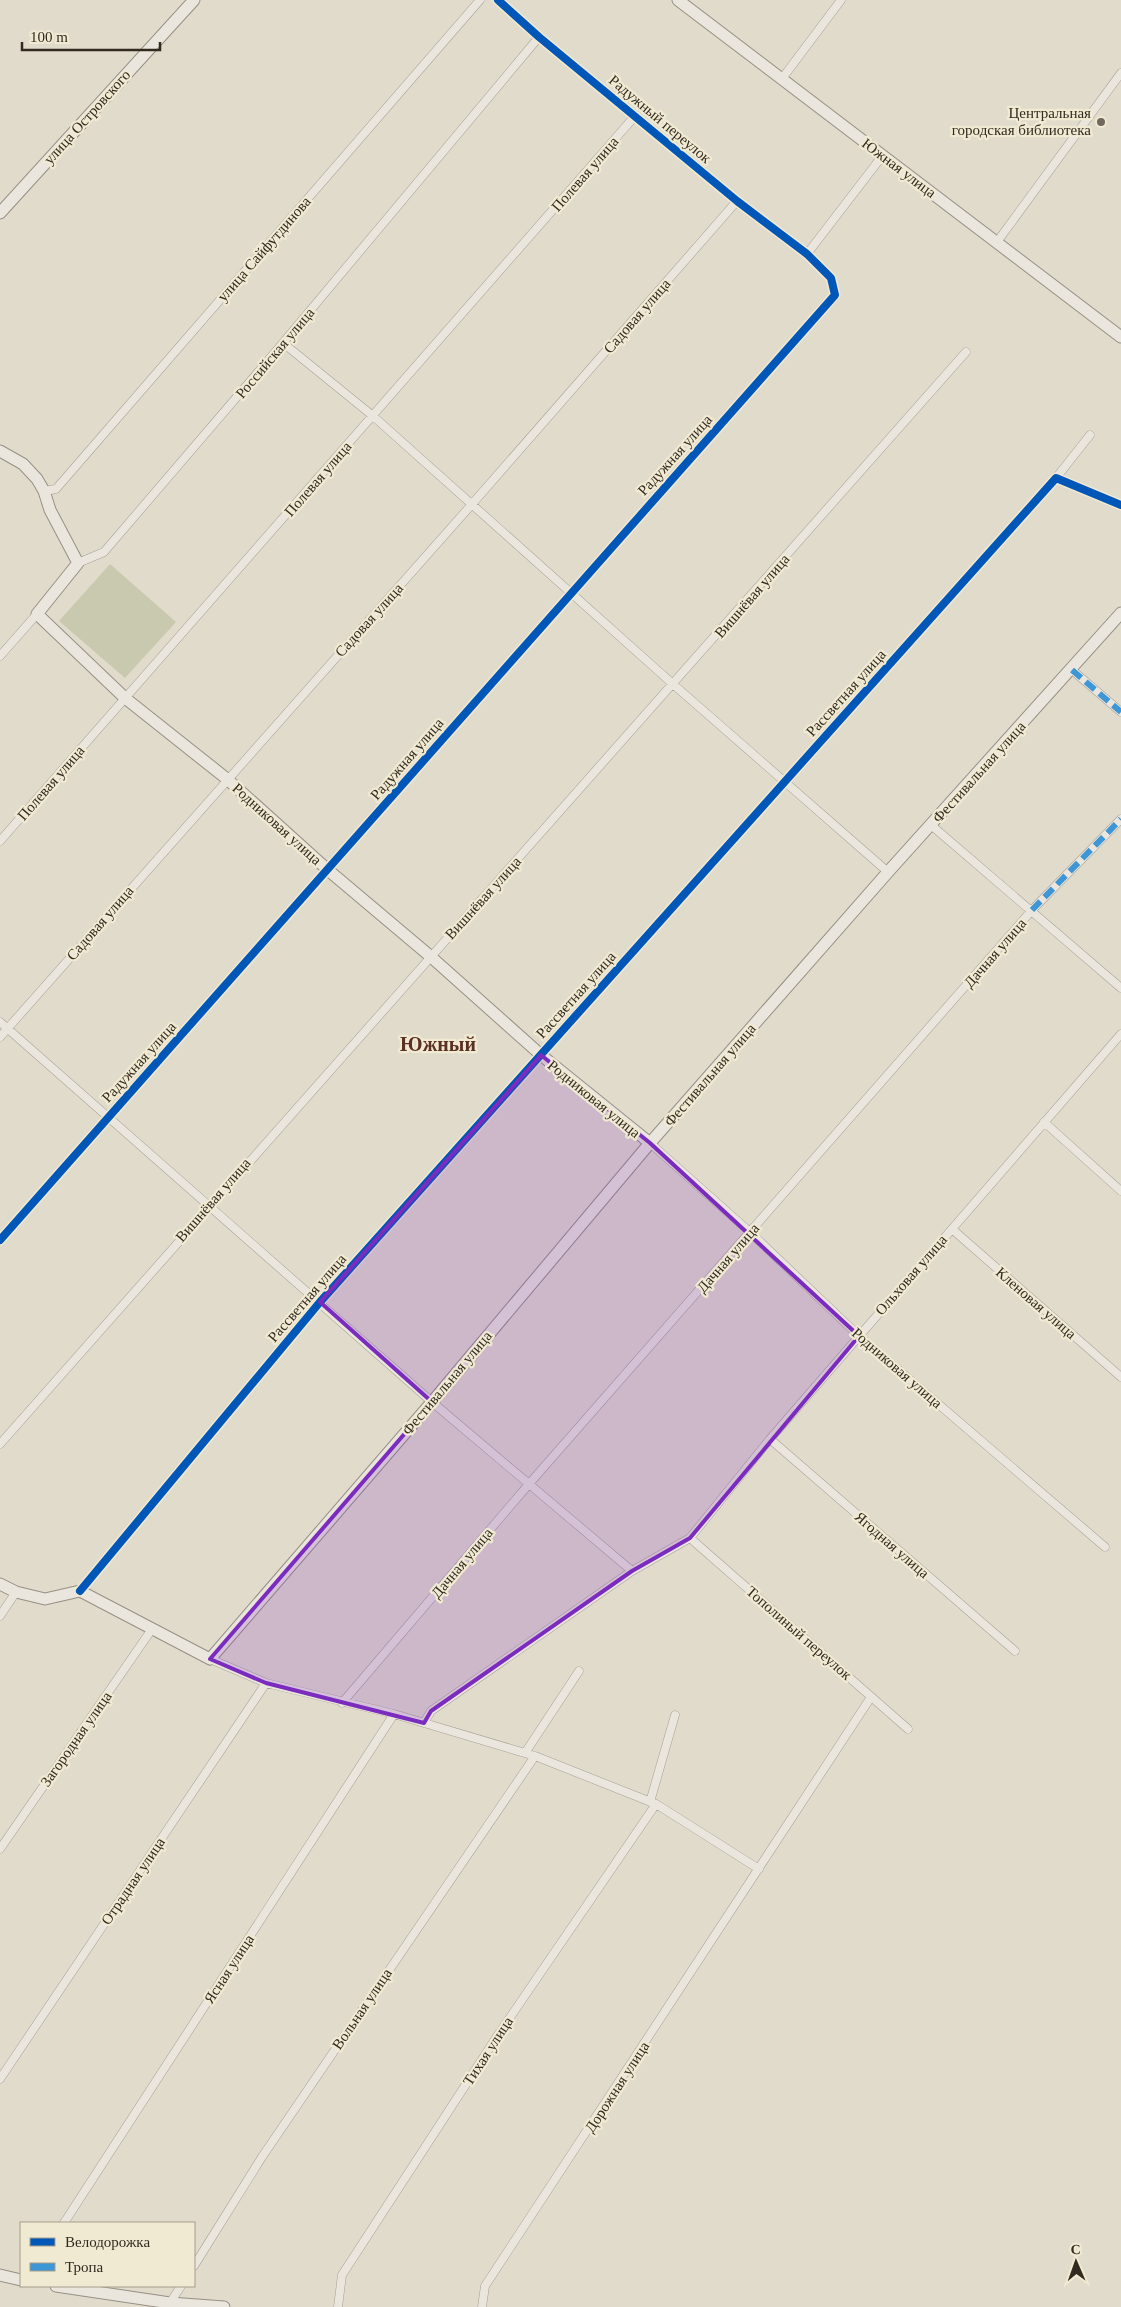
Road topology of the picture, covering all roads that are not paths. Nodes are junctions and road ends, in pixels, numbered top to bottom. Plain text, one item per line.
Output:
1 (194, 0) edge
2 (480, 0) edge
3 (498, 0) edge
4 (678, 0) edge
5 (841, 0) edge
6 (539, 37) junction
7 (1121, 73) edge
8 (781, 80) junction
9 (635, 116) junction
10 (883, 155) junction
11 (737, 201) junction
12 (0, 213) edge
13 (997, 242) junction
14 (807, 254) junction
15 (835, 295) joint
16 (1121, 337) edge
17 (283, 343) junction
18 (966, 352) dead end
19 (373, 416) junction
20 (1090, 435) dead end
21 (0, 450) edge
22 (1056, 478) junction
23 (44, 491) junction
24 (473, 504) junction
25 (1121, 505) edge
26 (78, 564) junction
27 (571, 592) junction
28 (37, 614) junction
29 (1121, 614) edge
30 (0, 656) edge
31 (1072, 670) junction
32 (674, 685) junction
33 (125, 698) junction
34 (1121, 712) edge
35 (227, 779) junction
36 (784, 782) junction
37 (1121, 819) edge
38 (931, 825) junction
39 (0, 841) edge
40 (328, 870) junction
41 (888, 872) junction
42 (1032, 910) junction
43 (430, 956) junction
44 (1121, 988) edge
45 (0, 1022) edge
46 (7, 1029) junction
47 (1121, 1034) edge
48 (0, 1037) edge
49 (540, 1055) junction
50 (109, 1117) junction
51 (1044, 1122) junction
52 (650, 1143) junction
53 (1121, 1191) edge
54 (209, 1205) junction
55 (952, 1229) junction
56 (751, 1232) junction
57 (0, 1240) edge
58 (320, 1302) junction
59 (859, 1336) junction
60 (1121, 1377) edge
61 (432, 1402) junction
62 (770, 1439) junction
63 (0, 1444) edge
64 (529, 1484) junction
65 (690, 1538) junction
66 (1104, 1547) dead end
67 (632, 1571) junction
68 (0, 1584) edge
69 (80, 1590) junction
70 (16, 1592) junction
71 (0, 1616) edge
72 (152, 1629) junction
73 (1014, 1651) dead end
74 (210, 1659) junction
75 (579, 1671) dead end
76 (266, 1683) junction
77 (871, 1697) junction
78 (342, 1703) junction
79 (394, 1714) junction
80 (675, 1715) dead end
81 (424, 1723) junction
82 (908, 1729) dead end
83 (525, 1753) junction
84 (535, 1756) junction
85 (653, 1803) junction
86 (0, 1849) edge
87 (759, 1870) junction
88 (0, 2079) edge
89 (65, 2222) edge
90 (195, 2264) edge
91 (0, 2276) edge
92 (20, 2280) edge
93 (63, 2287) edge
94 (180, 2287) edge
95 (170, 2303) junction
96 (224, 2307) edge
97 (338, 2307) edge
98 (482, 2307) edge

1 - 12 street, улица Островского
2 - 23 street, улица Сайфутдинова
3 - 6 street, Радужный переулок
4 - 8 street, Южная улица
5 - 8 street
6 - 9 street, Радужный переулок
6 - 17 street, Российская улица
7 - 13 street
8 - 10 street, Южная улица
9 - 11 street, Радужный переулок
9 - 19 street, Полевая улица
10 - 13 street, Южная улица
10 - 14 street
11 - 14 street, Радужный переулок
11 - 24 street, Садовая улица
13 - 16 street, Южная улица
14 - 15 street, Радужный переулок
15 - 27 street, Радужная улица
17 - 19 street
17 - 26 street, Российская улица
18 - 32 street, Вишнёвая улица
19 - 24 street
19 - 33 street, Полевая улица
20 - 22 street, Рассветная улица
21 - 23 street
22 - 25 street
22 - 36 street, Рассветная улица
23 - 26 street
24 - 27 street
24 - 35 street, Садовая улица
26 - 28 street, Российская улица
27 - 32 street
27 - 40 street, Радужная улица
28 - 30 street, Российская улица
28 - 33 street, Родниковая улица
29 - 31 street, Фестивальная улица
31 - 34 street
31 - 38 street, Фестивальная улица
32 - 36 street
32 - 43 street, Вишнёвая улица
33 - 35 street, Родниковая улица
33 - 39 street, Полевая улица
35 - 40 street, Родниковая улица
35 - 46 street, Садовая улица
36 - 41 street
36 - 49 street, Рассветная улица
37 - 42 street, Дачная улица
38 - 41 street, Фестивальная улица
38 - 42 street
40 - 43 street, Родниковая улица
40 - 50 street, Радужная улица
41 - 52 street, Фестивальная улица
42 - 44 street
42 - 56 street, Дачная улица
43 - 49 street, Родниковая улица
43 - 54 street, Вишнёвая улица
45 - 46 street
46 - 48 street, Садовая улица
46 - 50 street
47 - 51 street, Ольховая улица
49 - 52 street, Родниковая улица
49 - 58 street, Рассветная улица
50 - 54 street
50 - 57 street, Радужная улица
51 - 53 street
51 - 55 street, Ольховая улица
52 - 56 street, Родниковая улица
52 - 61 street, Фестивальная улица
54 - 58 street
54 - 63 street, Вишнёвая улица
55 - 59 street, Ольховая улица
55 - 60 street, Кленовая улица
56 - 59 street, Родниковая улица
56 - 64 street, Дачная улица
58 - 61 street
58 - 69 street, Рассветная улица
59 - 62 street, Ольховая улица
59 - 66 street, Родниковая улица
61 - 64 street
61 - 74 street, Фестивальная улица
62 - 65 street, Ольховая улица
62 - 73 street, Ягодная улица
64 - 67 street
64 - 78 street, Дачная улица
65 - 67 street, Ольховая улица
65 - 77 street, Тополиный переулок
67 - 81 street, Ольховая улица
68 - 70 street
69 - 70 street
69 - 72 street
70 - 71 street
72 - 74 street
72 - 86 street, Загородная улица
74 - 76 street
75 - 83 street
76 - 78 street
76 - 88 street, Отрадная улица
77 - 82 street, Тополиный переулок
77 - 87 street, Дорожная улица
78 - 79 street
79 - 81 street
79 - 89 street, Ясная улица
80 - 85 street, Тихая улица
81 - 83 street
83 - 84 street
84 - 85 street
84 - 90 street, Вольная улица
85 - 87 street
85 - 97 street, Тихая улица
87 - 98 street, Дорожная улица
91 - 92 street
93 - 95 street
94 - 95 street
95 - 96 street

